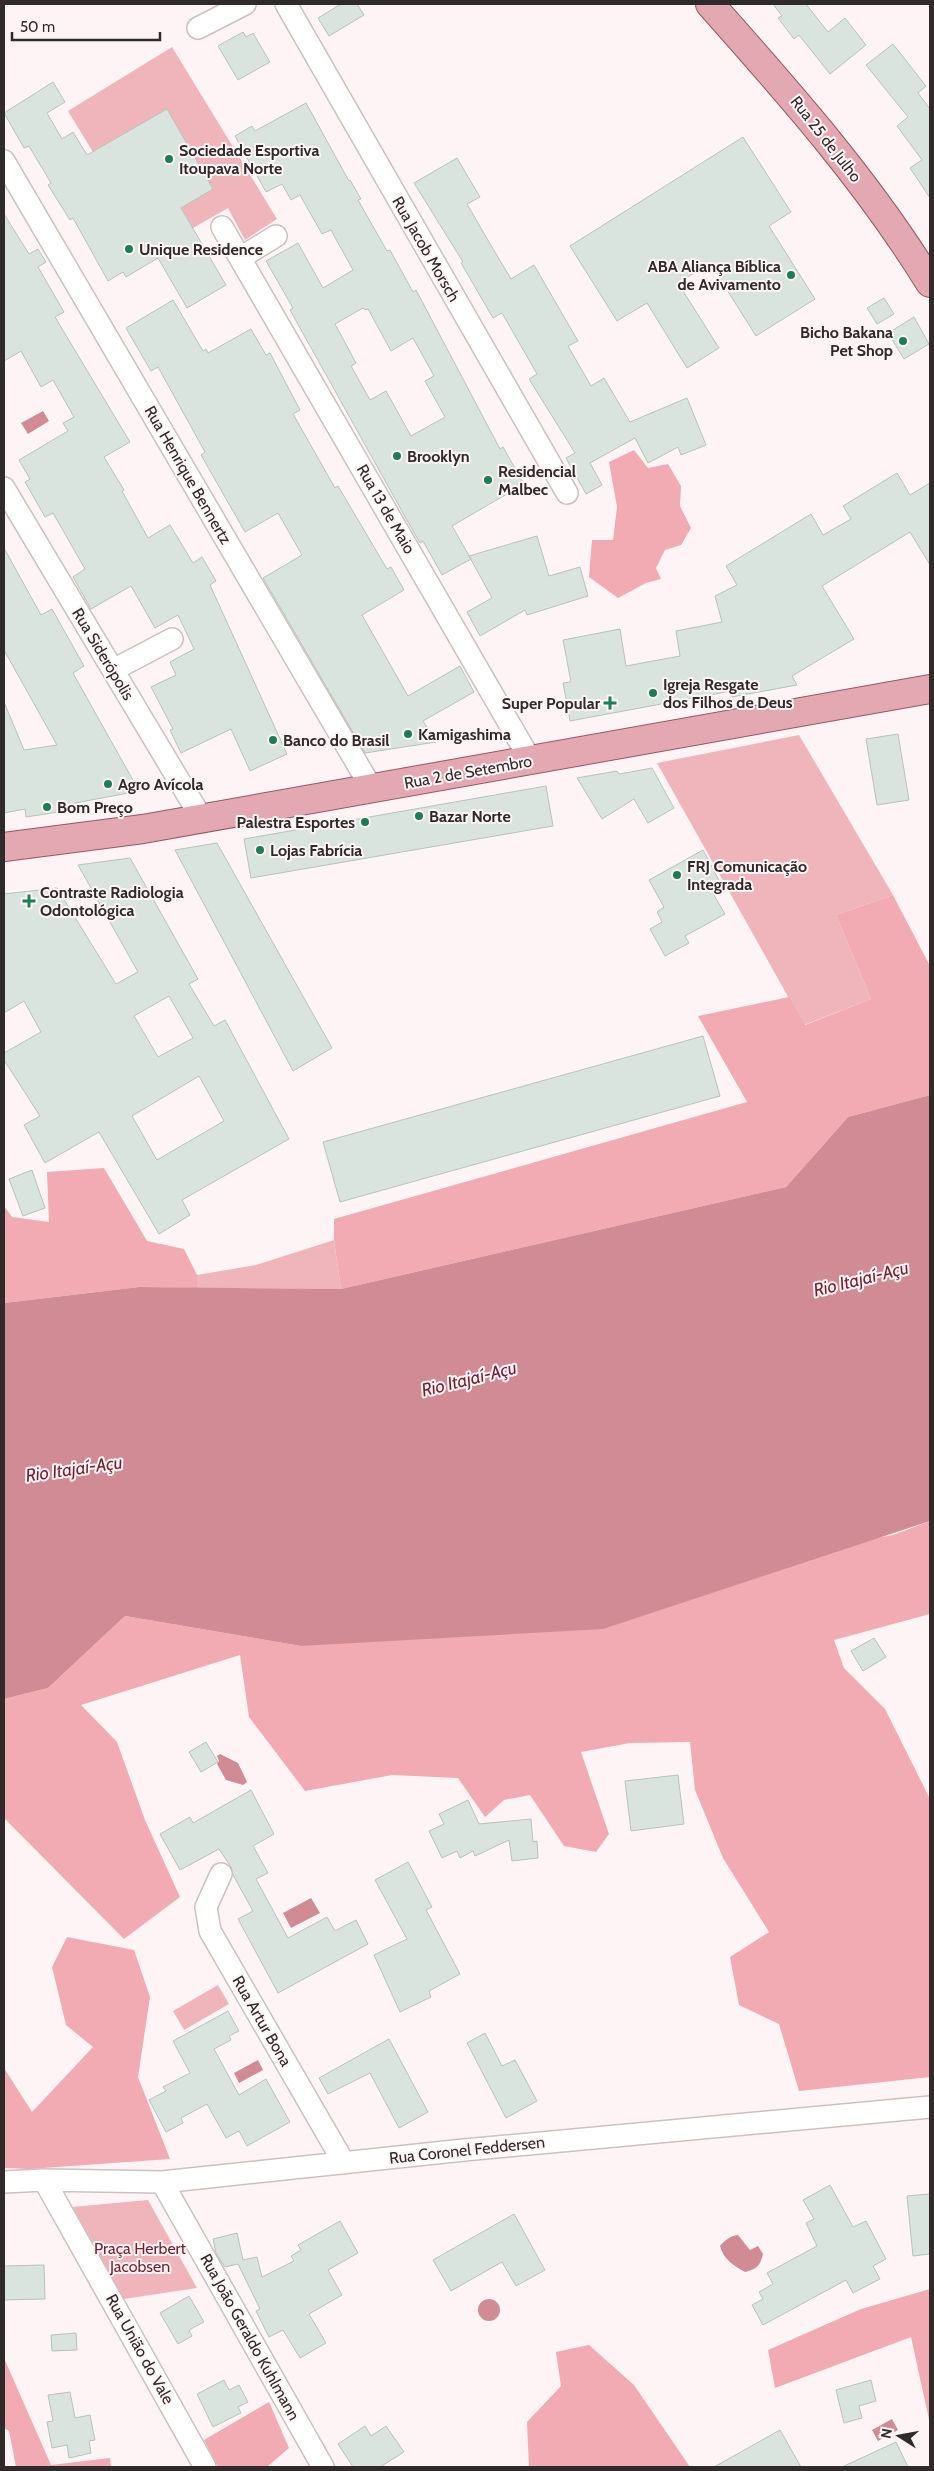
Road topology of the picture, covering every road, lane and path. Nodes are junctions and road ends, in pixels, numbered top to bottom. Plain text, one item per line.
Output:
1 (245, 4) edge
2 (286, 4) edge
3 (710, 4) edge
4 (198, 28) dead end
5 (4, 161) edge
6 (222, 228) dead end
7 (276, 236) dead end
8 (240, 258) junction
9 (930, 283) edge
10 (4, 488) edge
11 (567, 493) dead end
12 (172, 638) dead end
13 (112, 670) junction
14 (930, 689) edge
15 (531, 761) junction
16 (372, 789) junction
17 (202, 819) junction
18 (4, 847) edge
19 (221, 1874) dead end
20 (930, 2107) edge
21 (344, 2163) junction
22 (44, 2180) junction
23 (4, 2182) edge
24 (162, 2182) junction
25 (205, 2467) edge
26 (323, 2467) edge

1 - 4 street
2 - 11 street, Rua Jacob Morsch
3 - 9 main road, Rua 25 de Julho
5 - 16 street, Rua Henrique Bennertz
6 - 8 street, Rua 13 de Maio
7 - 8 street
8 - 15 street, Rua 13 de Maio
10 - 13 street, Rua Siderópolis
12 - 13 street
13 - 17 street, Rua Siderópolis
14 - 15 main road, Rua 2 de Setembro
15 - 16 main road, Rua 2 de Setembro
16 - 17 main road, Rua 2 de Setembro
17 - 18 main road, Rua 2 de Setembro
19 - 21 street, Rua Artur Bona
20 - 21 street, Rua Coronel Feddersen
21 - 24 street, Rua Coronel Feddersen
22 - 23 street, Rua Coronel Feddersen
22 - 24 street, Rua Coronel Feddersen
22 - 25 street, Rua União do Vale
24 - 26 street, Rua João Geraldo Kuhlmann

